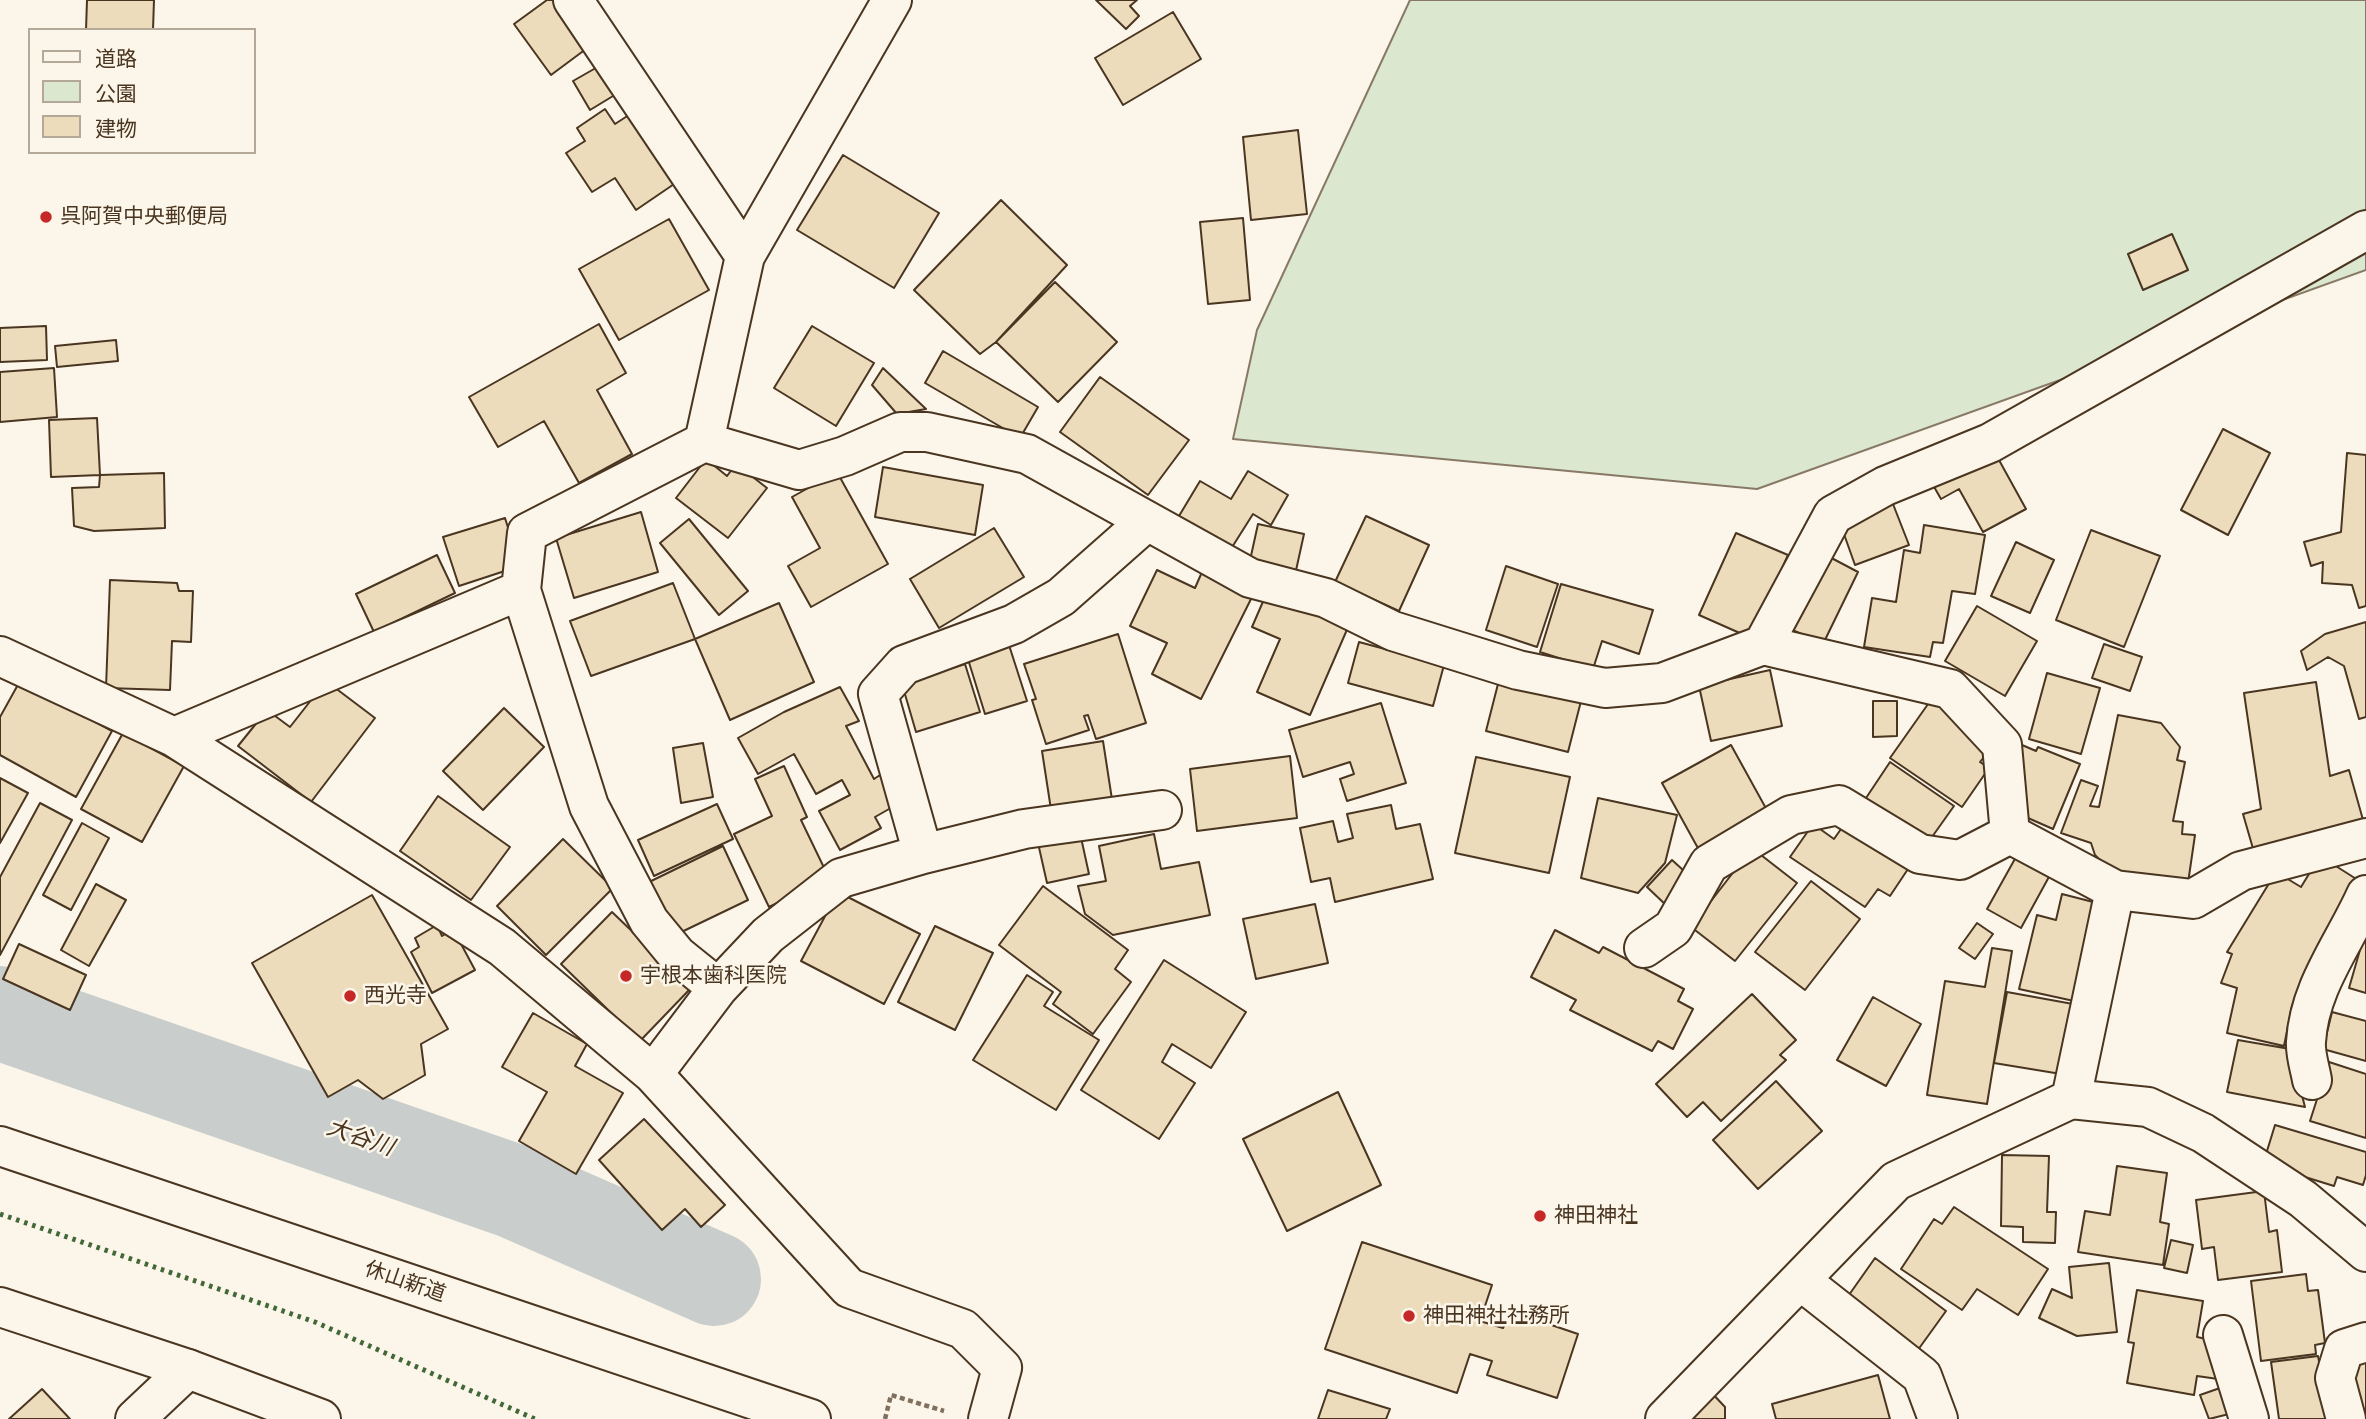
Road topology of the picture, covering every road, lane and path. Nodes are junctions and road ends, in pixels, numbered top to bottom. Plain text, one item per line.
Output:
1 (573, 0) edge
2 (892, 0) edge
3 (2366, 230) edge
4 (745, 256) junction
5 (704, 442) junction
6 (1147, 521) junction
7 (522, 590) junction
8 (1763, 645) junction
9 (0, 656) edge
10 (174, 737) junction
11 (1162, 810) dead end
12 (2010, 834) junction
13 (2366, 838) edge
14 (923, 854) junction
15 (2115, 890) junction
16 (2366, 895) edge
17 (1644, 948) dead end
18 (718, 988) junction
19 (653, 1074) junction
20 (2312, 1080) dead end
21 (2071, 1099) junction
22 (0, 1146) edge
23 (2366, 1252) edge
24 (1800, 1280) junction
25 (0, 1307) edge
26 (2223, 1335) dead end
27 (2366, 1342) edge
28 (188, 1370) junction
29 (944, 1411) dead end
30 (135, 1419) edge
31 (321, 1419) edge
32 (811, 1419) edge
33 (885, 1419) edge
34 (988, 1419) edge
35 (1665, 1419) edge
36 (1938, 1419) edge
37 (2249, 1419) edge
38 (2346, 1419) edge

1 - 4 main road
2 - 4 main road
3 - 8 main road
4 - 5 main road
5 - 6 main road
5 - 7 main road
6 - 8 main road
6 - 14 main road
7 - 10 main road
7 - 18 main road
8 - 12 main road
9 - 10 main road
10 - 19 main road
11 - 14 main road
12 - 15 main road
12 - 17 main road
13 - 15 main road
14 - 18 main road
15 - 21 main road
16 - 20 main road
18 - 19 main road
19 - 34 main road
21 - 23 main road
21 - 24 main road
22 - 32 main road, 休山新道
24 - 35 main road
24 - 36 main road
25 - 28 main road
26 - 37 main road
27 - 38 main road
28 - 30 main road
28 - 31 main road
29 - 33 path

